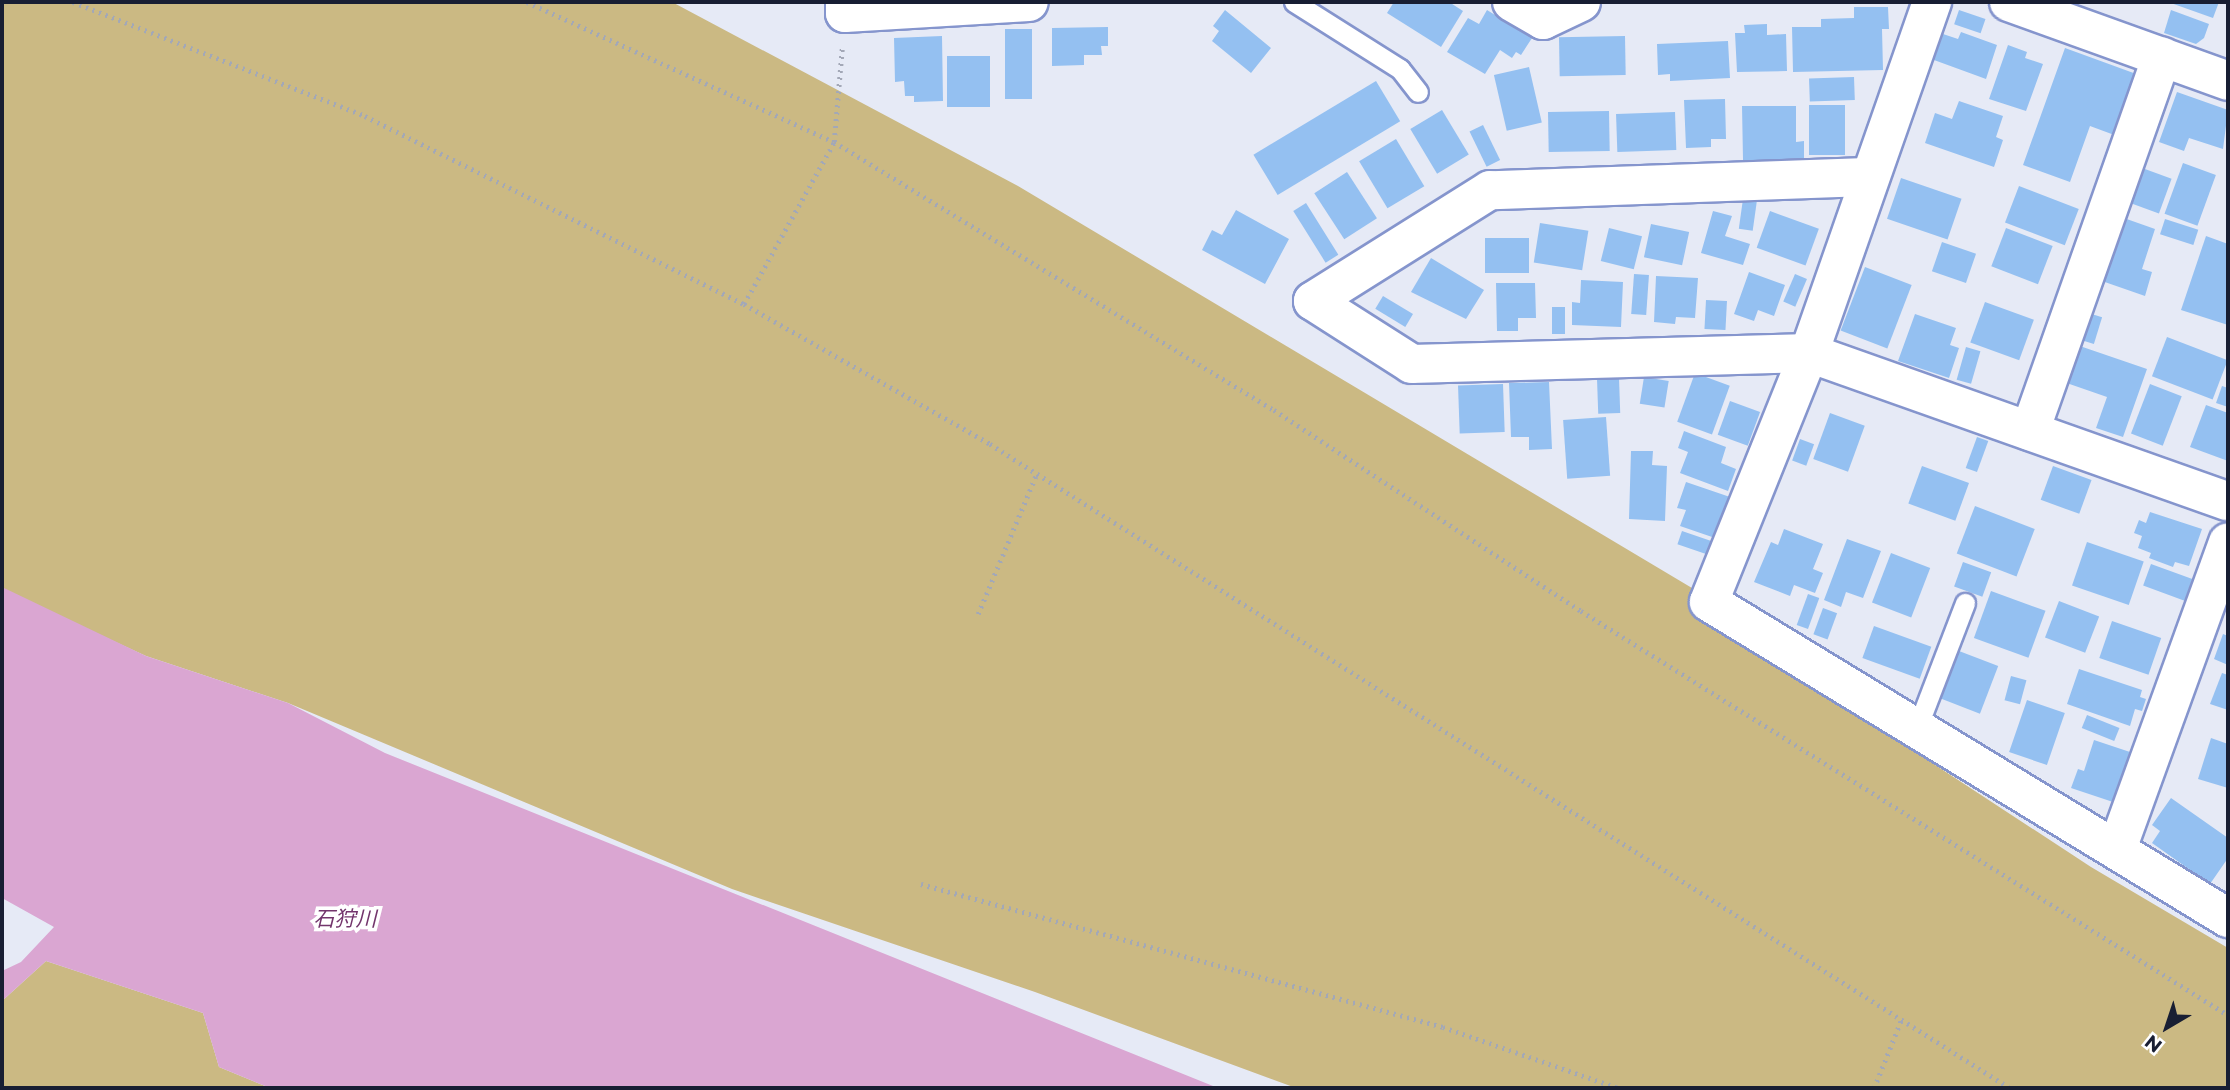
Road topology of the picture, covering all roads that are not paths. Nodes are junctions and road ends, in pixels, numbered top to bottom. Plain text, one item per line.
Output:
1 (1029, 2) edge
2 (1294, 2) edge
3 (1512, 2) edge
4 (1581, 2) edge
5 (1932, 2) edge
6 (2009, 2) edge
7 (845, 8) edge
8 (2162, 57) junction
9 (2227, 76) edge
10 (1418, 92) dead end
11 (1869, 177) junction
12 (1809, 352) junction
13 (2030, 431) junction
14 (2228, 501) edge
15 (2228, 543) edge
16 (1965, 603) dead end
17 (1917, 728) junction
18 (2117, 849) junction
19 (2228, 918) edge

1 - 7 street
2 - 10 lane
3 - 4 street
5 - 11 street
6 - 8 street
8 - 9 street
8 - 13 street
11 - 12 street
11 - 12 street
12 - 13 street
12 - 17 street
13 - 14 street
15 - 18 street
16 - 17 lane
17 - 18 street
18 - 19 street

